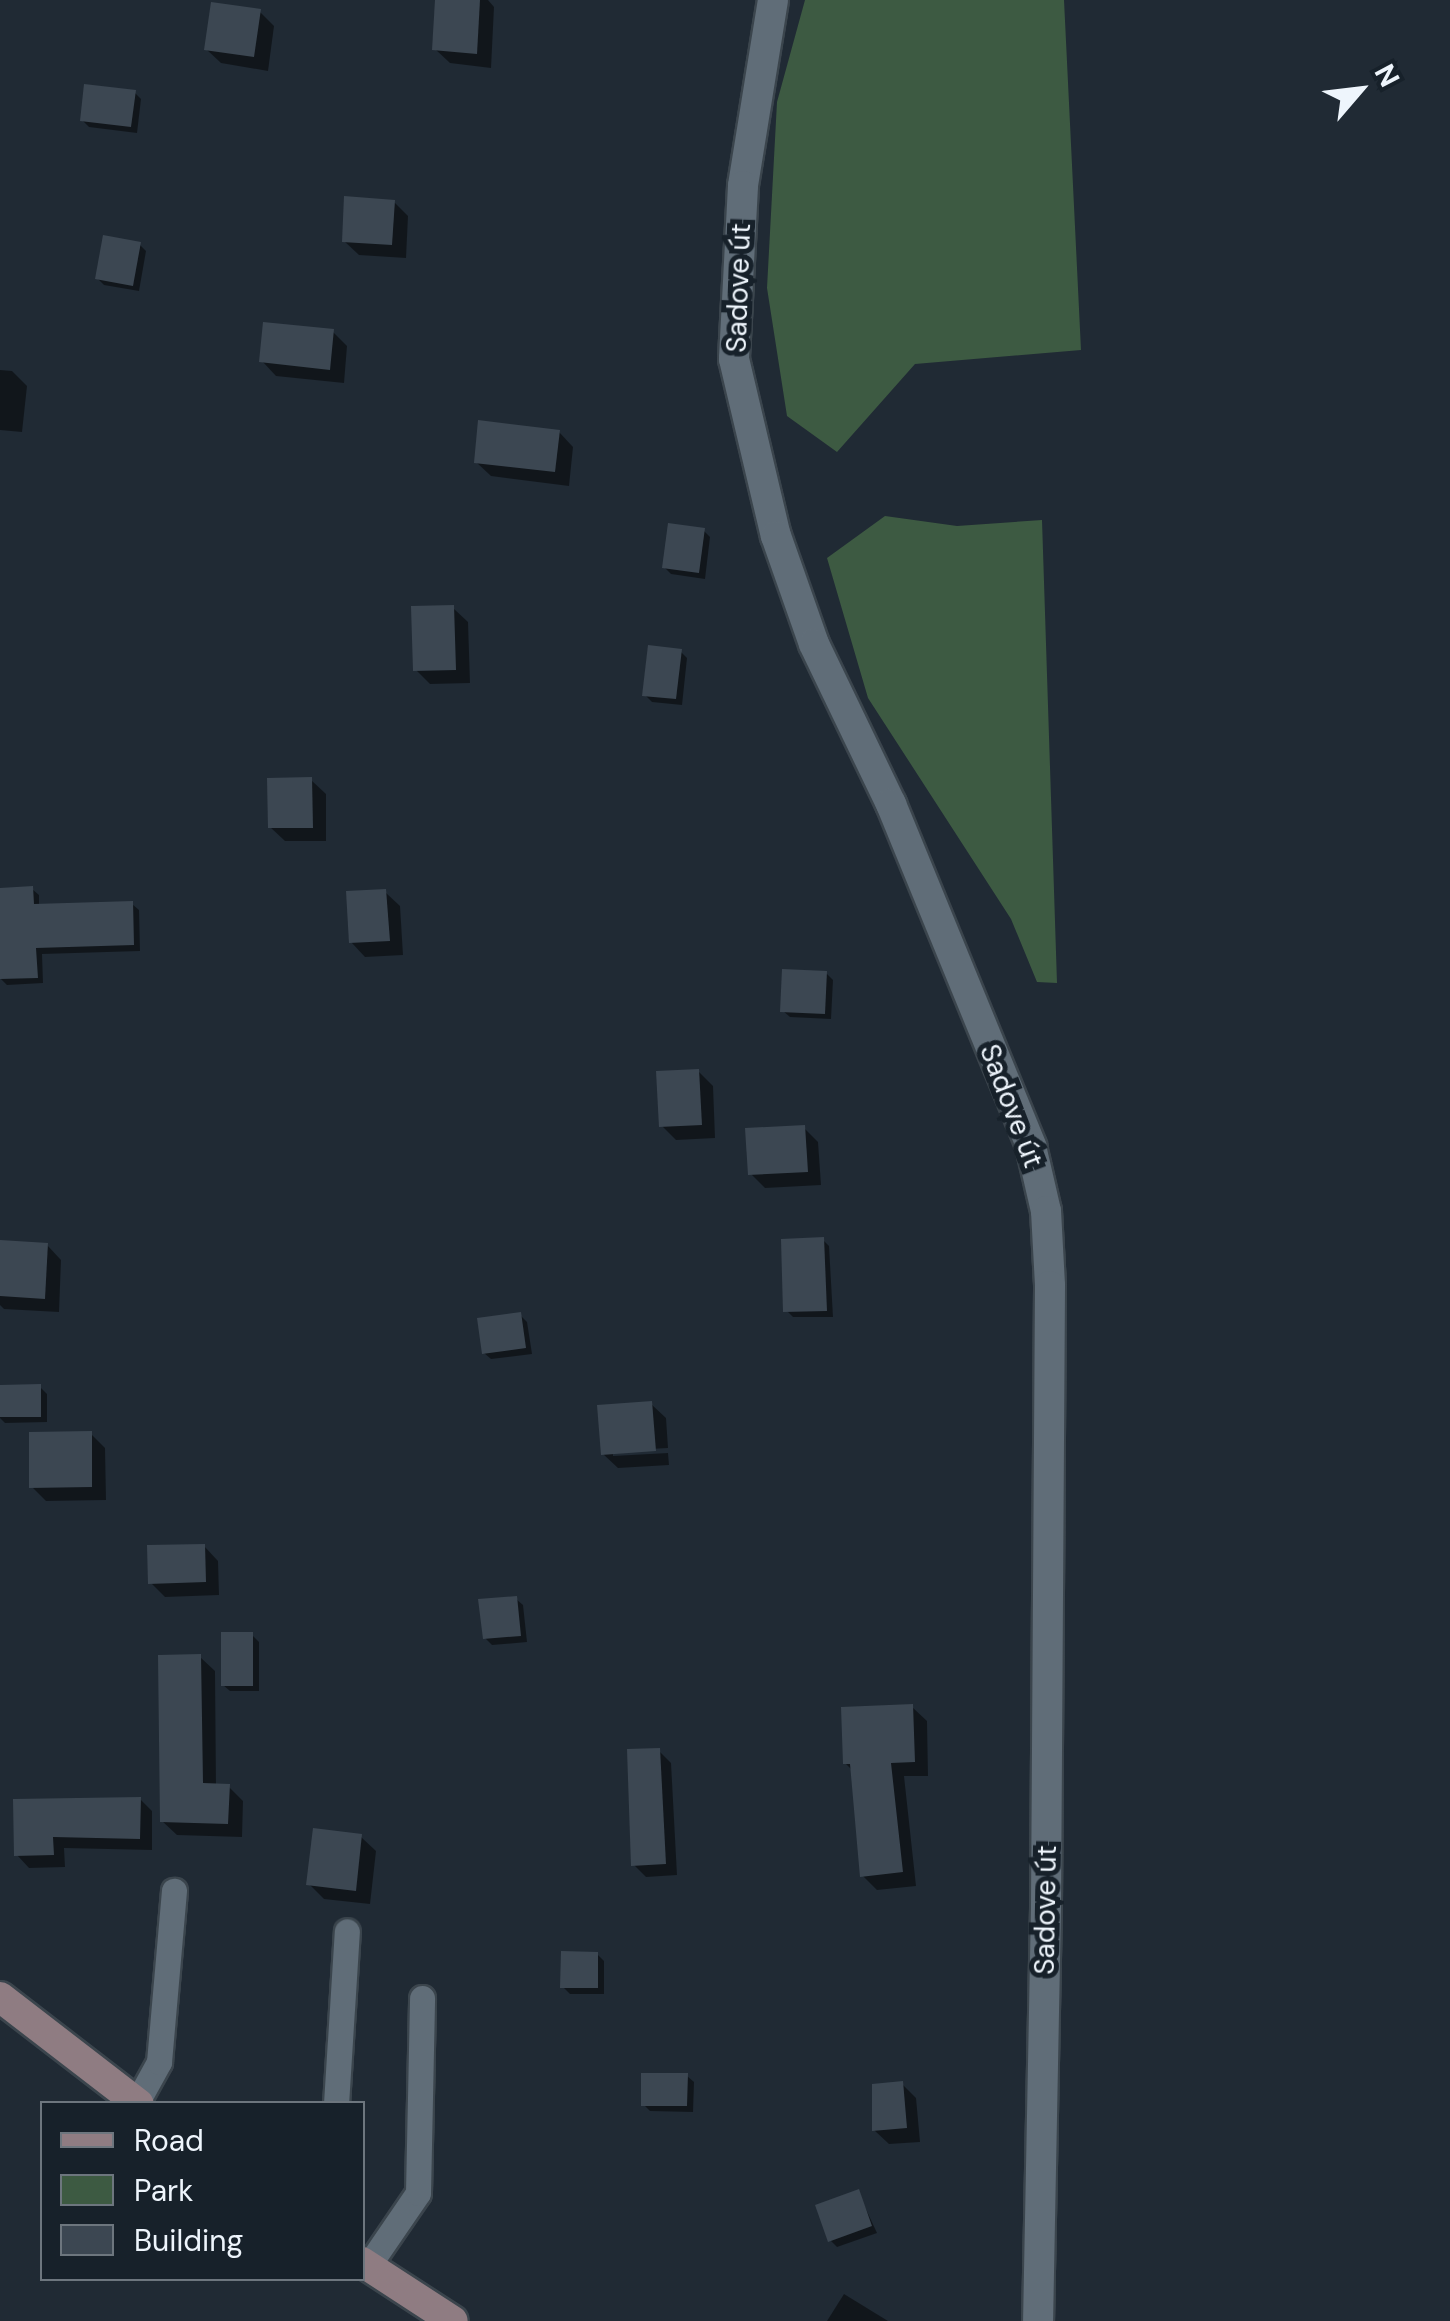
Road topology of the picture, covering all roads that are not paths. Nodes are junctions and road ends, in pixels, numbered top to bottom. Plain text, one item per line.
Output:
1 (773, 0) edge
2 (174, 1891) dead end
3 (347, 1932) dead end
4 (0, 1997) edge
5 (422, 1998) dead end
6 (135, 2101) edge
7 (139, 2101) edge
8 (336, 2101) edge
9 (365, 2264) edge
10 (452, 2321) edge
11 (1038, 2321) edge

1 - 11 street, Sadove út
2 - 7 lane
3 - 8 lane
4 - 6 main road
5 - 9 lane
9 - 10 main road

